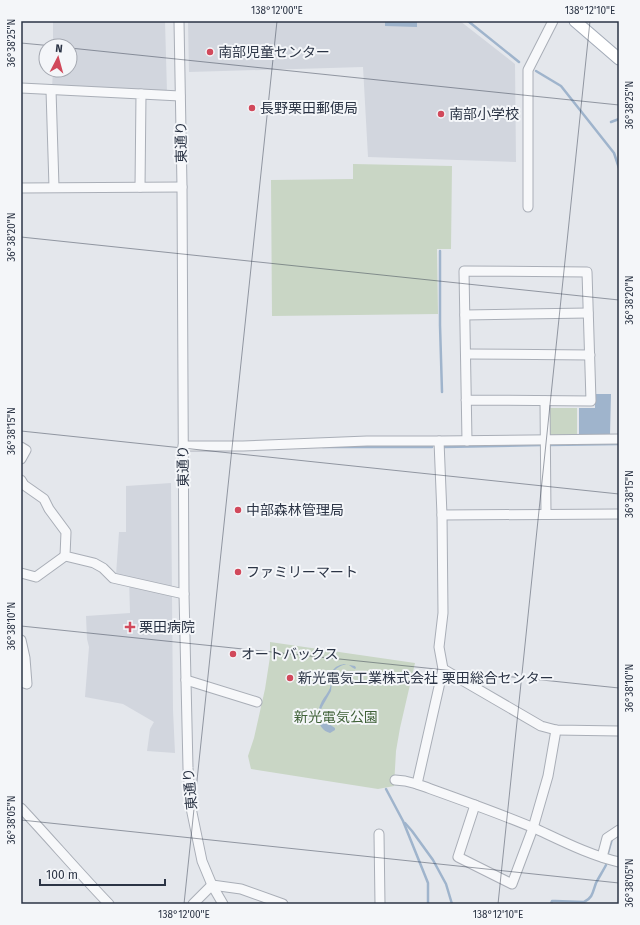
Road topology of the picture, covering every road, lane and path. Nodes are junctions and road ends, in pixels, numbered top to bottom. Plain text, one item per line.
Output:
1 (179, 21) edge
2 (553, 21) edge
3 (575, 21) edge
4 (619, 59) edge
5 (21, 88) edge
6 (51, 90) junction
7 (141, 94) junction
8 (180, 96) junction
9 (54, 187) junction
10 (140, 187) junction
11 (182, 187) junction
12 (21, 188) edge
13 (528, 206) dead end
14 (588, 313) junction
15 (465, 315) junction
16 (466, 354) junction
17 (590, 355) junction
18 (466, 400) junction
19 (545, 400) junction
20 (619, 439) edge
21 (545, 440) junction
22 (439, 441) junction
23 (467, 441) junction
24 (183, 446) junction
25 (21, 447) edge
26 (21, 459) edge
27 (21, 480) edge
28 (546, 514) junction
29 (619, 514) edge
30 (442, 515) junction
31 (65, 556) junction
32 (21, 573) edge
33 (184, 594) junction
34 (21, 640) edge
35 (444, 669) junction
36 (186, 680) junction
37 (21, 682) edge
38 (257, 702) dead end
39 (556, 730) junction
40 (619, 731) edge
41 (395, 780) dead end
42 (417, 784) junction
43 (475, 805) junction
44 (21, 808) edge
45 (532, 828) junction
46 (619, 830) edge
47 (378, 834) dead end
48 (602, 857) junction
49 (619, 862) edge
50 (212, 885) junction
51 (109, 904) edge
52 (193, 904) edge
53 (223, 904) edge
54 (283, 904) edge
55 (380, 904) edge

1 - 8 street, 東通り
2 - 13 street
3 - 4 main road
5 - 6 street
6 - 7 street
6 - 9 street
7 - 8 street
7 - 10 street
8 - 11 street, 東通り
9 - 10 street
9 - 12 street
10 - 11 street
11 - 24 street, 東通り
14 - 15 street
14 - 15 street
14 - 17 street
15 - 16 street
16 - 17 street
16 - 18 street
17 - 19 street
18 - 19 street
18 - 23 street
19 - 21 street
20 - 21 street
21 - 23 street
21 - 28 street
22 - 23 street
22 - 24 street
22 - 30 street
24 - 33 street, 東通り
25 - 26 street
27 - 31 street
28 - 29 street
28 - 30 street
30 - 35 street
31 - 32 street
31 - 33 street
33 - 36 street, 東通り
34 - 37 street
35 - 39 street
35 - 42 street
36 - 38 street
36 - 50 street, 東通り
39 - 40 street
39 - 45 street
41 - 42 street
42 - 43 street
43 - 45 street
43 - 45 street
44 - 51 street
45 - 48 street
46 - 48 street
47 - 55 street
48 - 49 street
50 - 52 street
50 - 53 street, 東通り
50 - 54 street

